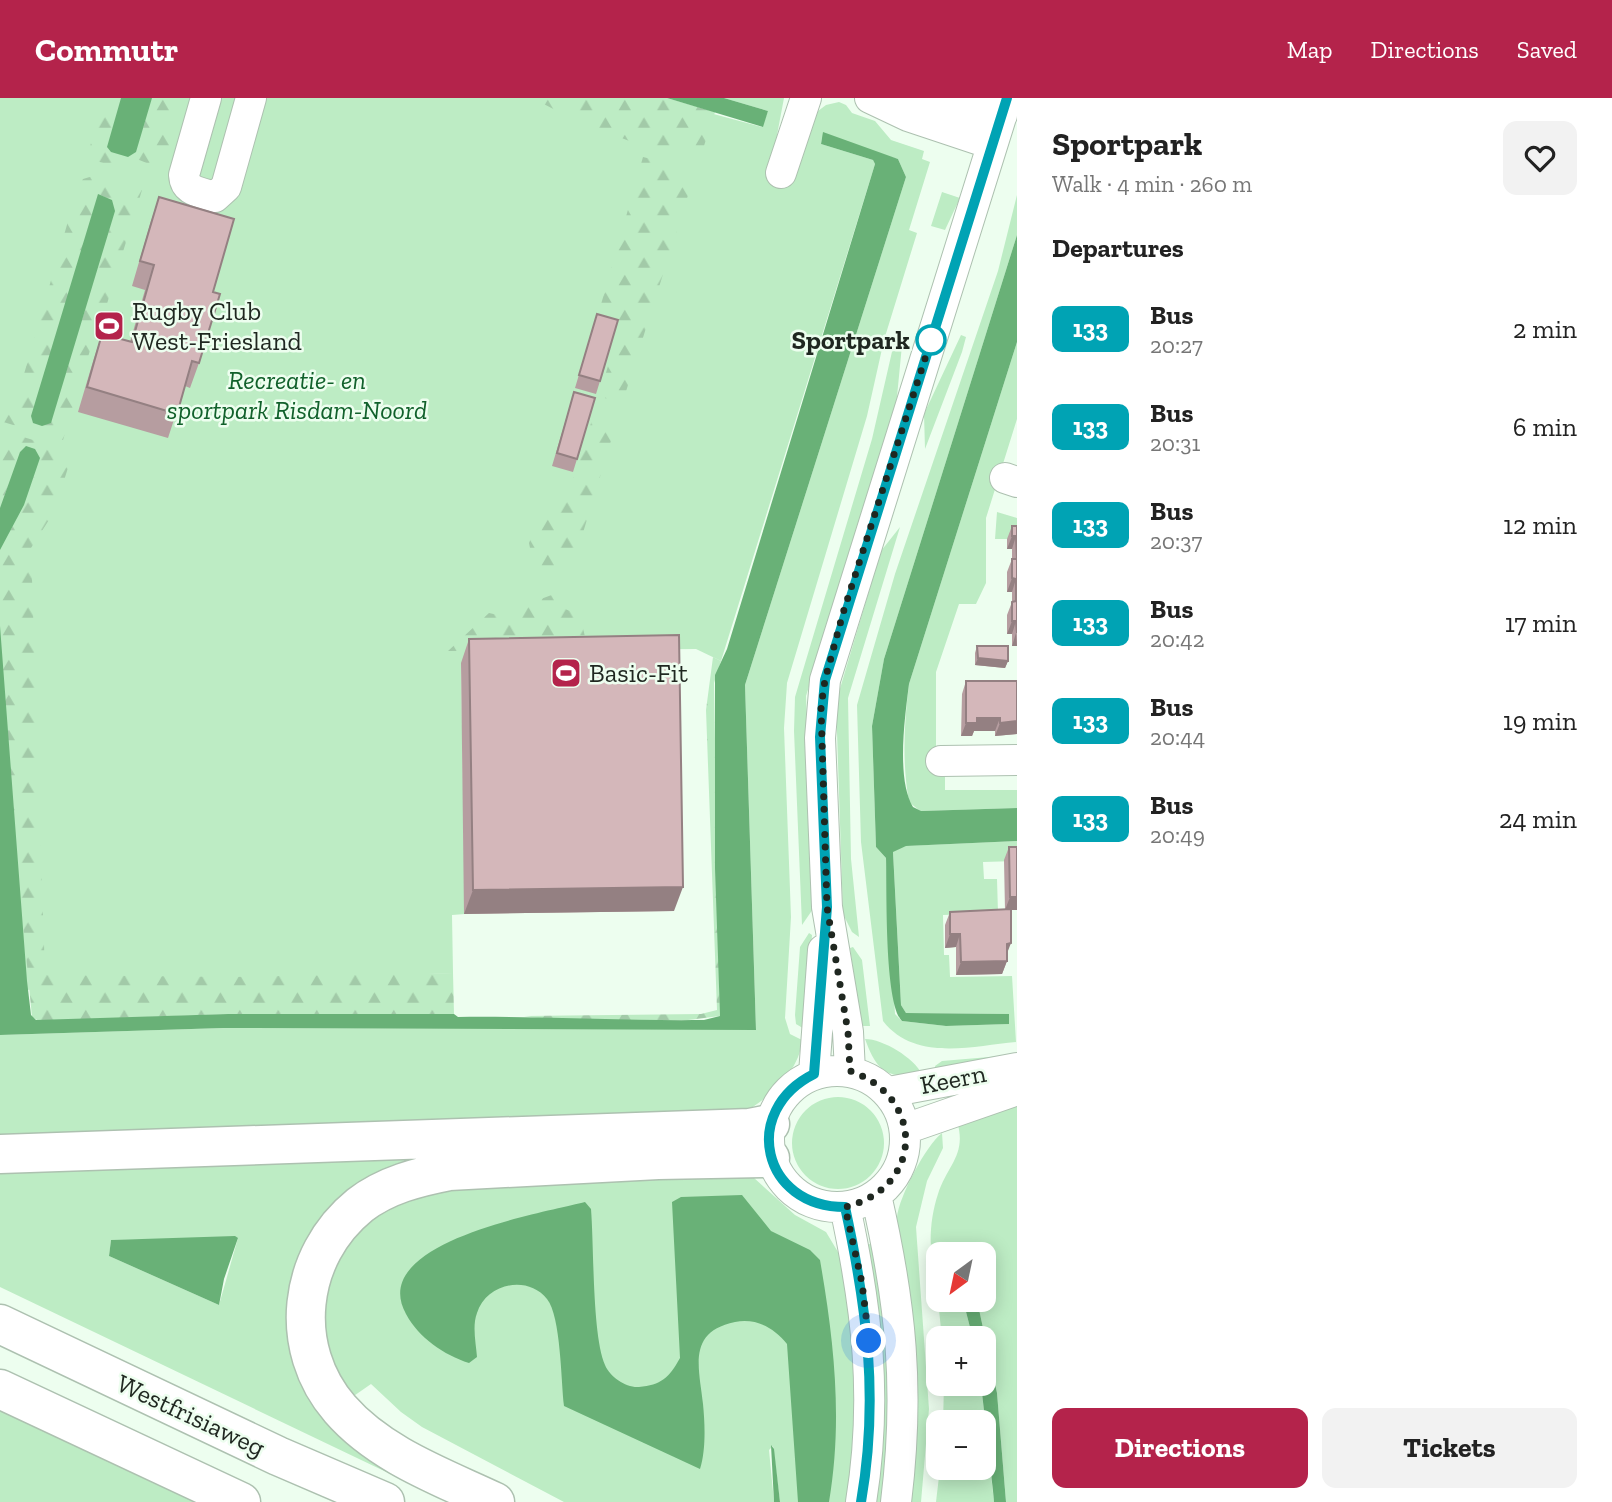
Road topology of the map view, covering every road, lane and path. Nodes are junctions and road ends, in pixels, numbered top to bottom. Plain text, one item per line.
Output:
1 (206, 98) edge
2 (251, 98) edge
3 (806, 98) edge
4 (871, 98) edge
5 (891, 98) edge
6 (915, 98) edge
7 (1004, 107) edge
8 (992, 144) junction
9 (781, 173) dead end
10 (1017, 760) edge
11 (941, 761) dead end
12 (827, 907) junction
13 (1017, 1068) edge
14 (850, 1071) junction
15 (814, 1074) junction
16 (1017, 1090) edge
17 (888, 1093) junction
18 (905, 1129) junction
19 (770, 1141) junction
20 (0, 1154) edge
21 (876, 1195) junction
22 (845, 1207) junction
23 (0, 1324) edge
24 (0, 1390) edge
25 (241, 1502) edge
26 (385, 1502) edge
27 (495, 1502) edge
28 (861, 1502) edge
29 (896, 1502) edge

1 - 2 street
3 - 9 street
4 - 5 street
4 - 8 street
6 - 7 street
7 - 8 street
8 - 12 street
10 - 11 street
12 - 14 street
12 - 15 street
13 - 17 street, Keern
14 - 15 street
14 - 17 street
15 - 19 street
16 - 18 street, Keern
17 - 18 street
18 - 21 street
19 - 20 highway
19 - 22 street
19 - 27 highway
21 - 22 street
21 - 29 street
22 - 28 street
23 - 26 highway, Westfrisiaweg
24 - 25 highway

